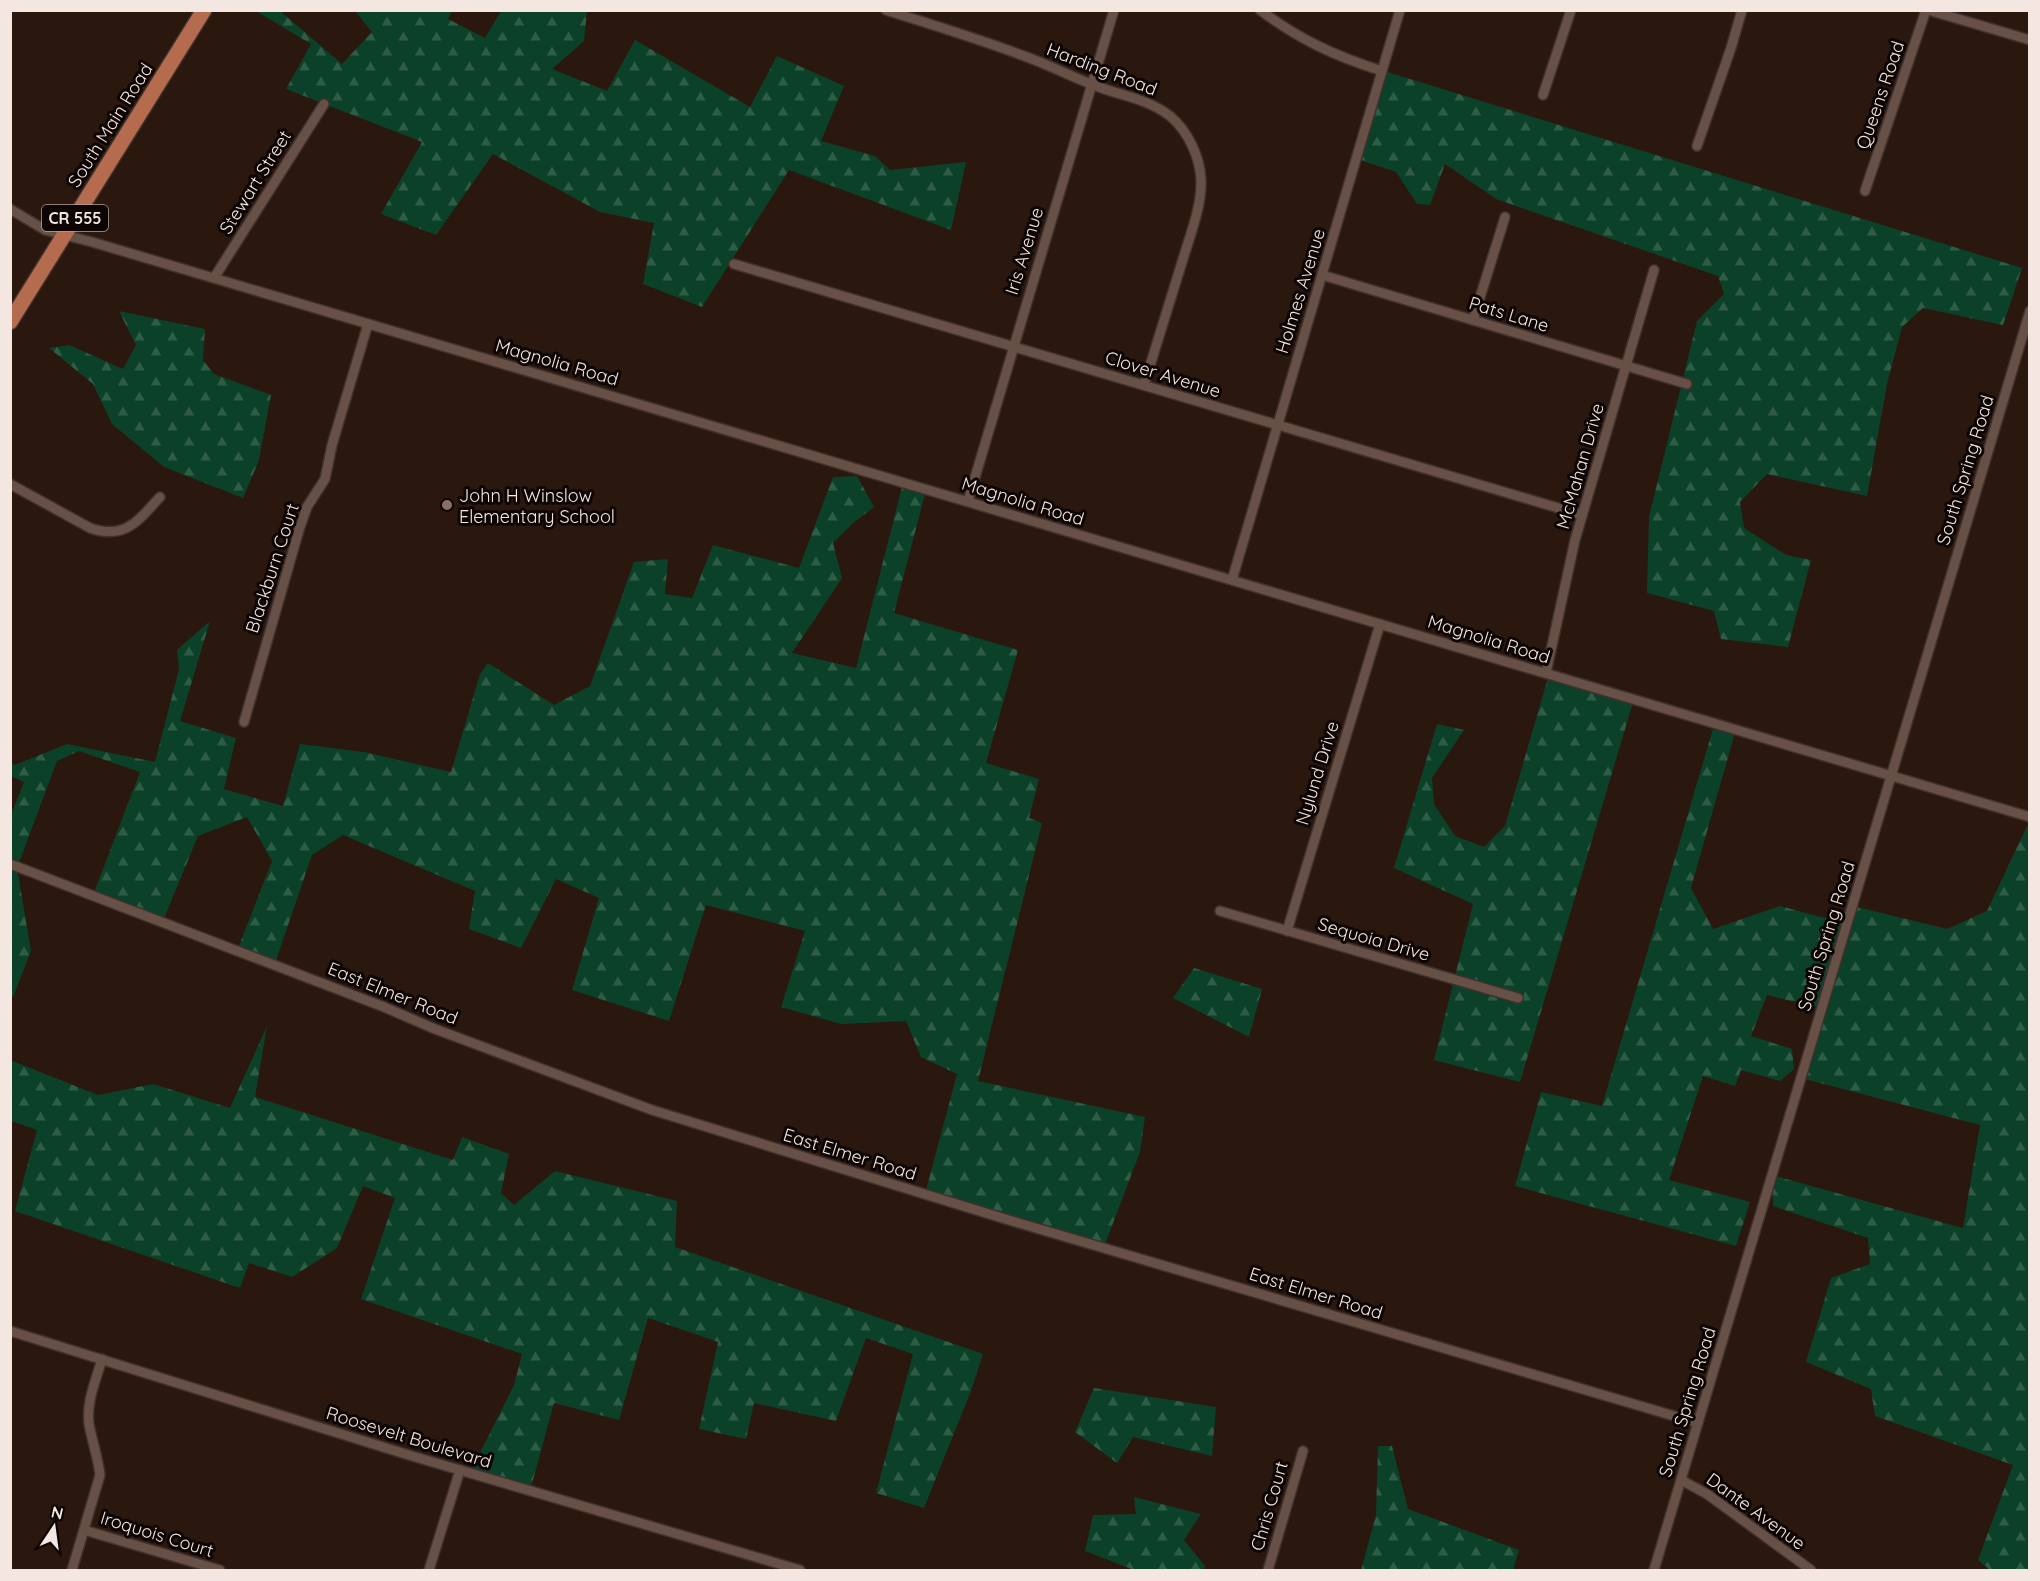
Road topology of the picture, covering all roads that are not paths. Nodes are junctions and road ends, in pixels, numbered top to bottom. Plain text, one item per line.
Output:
1 (204, 10) edge
2 (886, 10) edge
3 (1114, 10) edge
4 (1260, 10) edge
5 (1400, 10) edge
6 (1571, 10) edge
7 (1742, 10) edge
8 (1927, 10) edge
9 (2030, 40) edge
10 (1382, 71) junction
11 (1091, 84) junction
12 (1543, 95) dead end
13 (324, 104) dead end
14 (1698, 146) dead end
15 (1865, 191) dead end
16 (10, 208) edge
17 (1505, 217) dead end
18 (64, 236) junction
19 (734, 264) dead end
20 (1654, 270) dead end
21 (1322, 275) junction
22 (214, 278) junction
23 (2030, 311) edge
24 (1473, 320) junction
25 (10, 322) edge
26 (368, 324) junction
27 (2026, 334) edge
28 (1013, 346) junction
29 (1626, 366) junction
30 (1687, 384) dead end
31 (1144, 385) junction
32 (1277, 425) junction
33 (10, 484) edge
34 (160, 497) dead end
35 (968, 501) junction
36 (1582, 515) junction
37 (1232, 580) junction
38 (1380, 624) junction
39 (1546, 673) junction
40 (244, 722) dead end
41 (1891, 776) junction
42 (2030, 817) edge
43 (10, 864) edge
44 (1220, 911) dead end
45 (1287, 931) junction
46 (1518, 998) dead end
47 (10, 1331) edge
48 (102, 1359) junction
49 (1698, 1423) junction
50 (1303, 1451) dead end
51 (460, 1470) junction
52 (1681, 1480) junction
53 (84, 1530) junction
54 (72, 1570) edge
55 (220, 1570) edge
56 (429, 1570) edge
57 (800, 1570) edge
58 (1268, 1570) edge
59 (1654, 1570) edge
60 (1811, 1570) edge

1 - 18 main road, South Main Road / CR 555
2 - 11 street, Harding Road
3 - 11 street, Iris Avenue
4 - 10 street
5 - 10 street, Holmes Avenue
6 - 12 street
7 - 14 street
8 - 9 street
8 - 15 street, Queens Road
10 - 21 street, Holmes Avenue
11 - 28 street, Iris Avenue
11 - 31 street, Harding Road
13 - 22 street, Stewart Street
16 - 18 street, Magnolia Road
17 - 24 street
18 - 22 street, Magnolia Road
18 - 25 main road, South Main Road / CR 555
19 - 28 street, Clover Avenue
20 - 29 street, McMahan Drive
21 - 24 street, Pats Lane
21 - 32 street, Holmes Avenue
22 - 26 street, Magnolia Road
23 - 27 street, South Spring Road
24 - 29 street, Pats Lane
26 - 35 street, Magnolia Road
26 - 40 street, Blackburn Court
27 - 41 street, South Spring Road
28 - 31 street, Clover Avenue
28 - 35 street, Iris Avenue
29 - 30 street, Pats Lane
29 - 36 street, McMahan Drive
31 - 32 street, Clover Avenue
32 - 36 street, Clover Avenue
32 - 37 street, Holmes Avenue
33 - 34 street
35 - 37 street, Magnolia Road
36 - 39 street, McMahan Drive
37 - 38 street, Magnolia Road
38 - 39 street, Magnolia Road
38 - 45 street, Nylund Drive
39 - 41 street, Magnolia Road
41 - 42 street, Magnolia Road
41 - 49 street, South Spring Road
43 - 49 street, East Elmer Road
44 - 45 street, Sequoia Drive
45 - 46 street, Sequoia Drive
47 - 48 street, Roosevelt Boulevard
48 - 51 street, Roosevelt Boulevard
48 - 53 street
49 - 52 street, South Spring Road
50 - 58 street, Chris Court
51 - 56 street
51 - 57 street, Roosevelt Boulevard
52 - 59 street, South Spring Road
52 - 60 street, Dante Avenue
53 - 54 street
53 - 55 street, Iroquois Court

